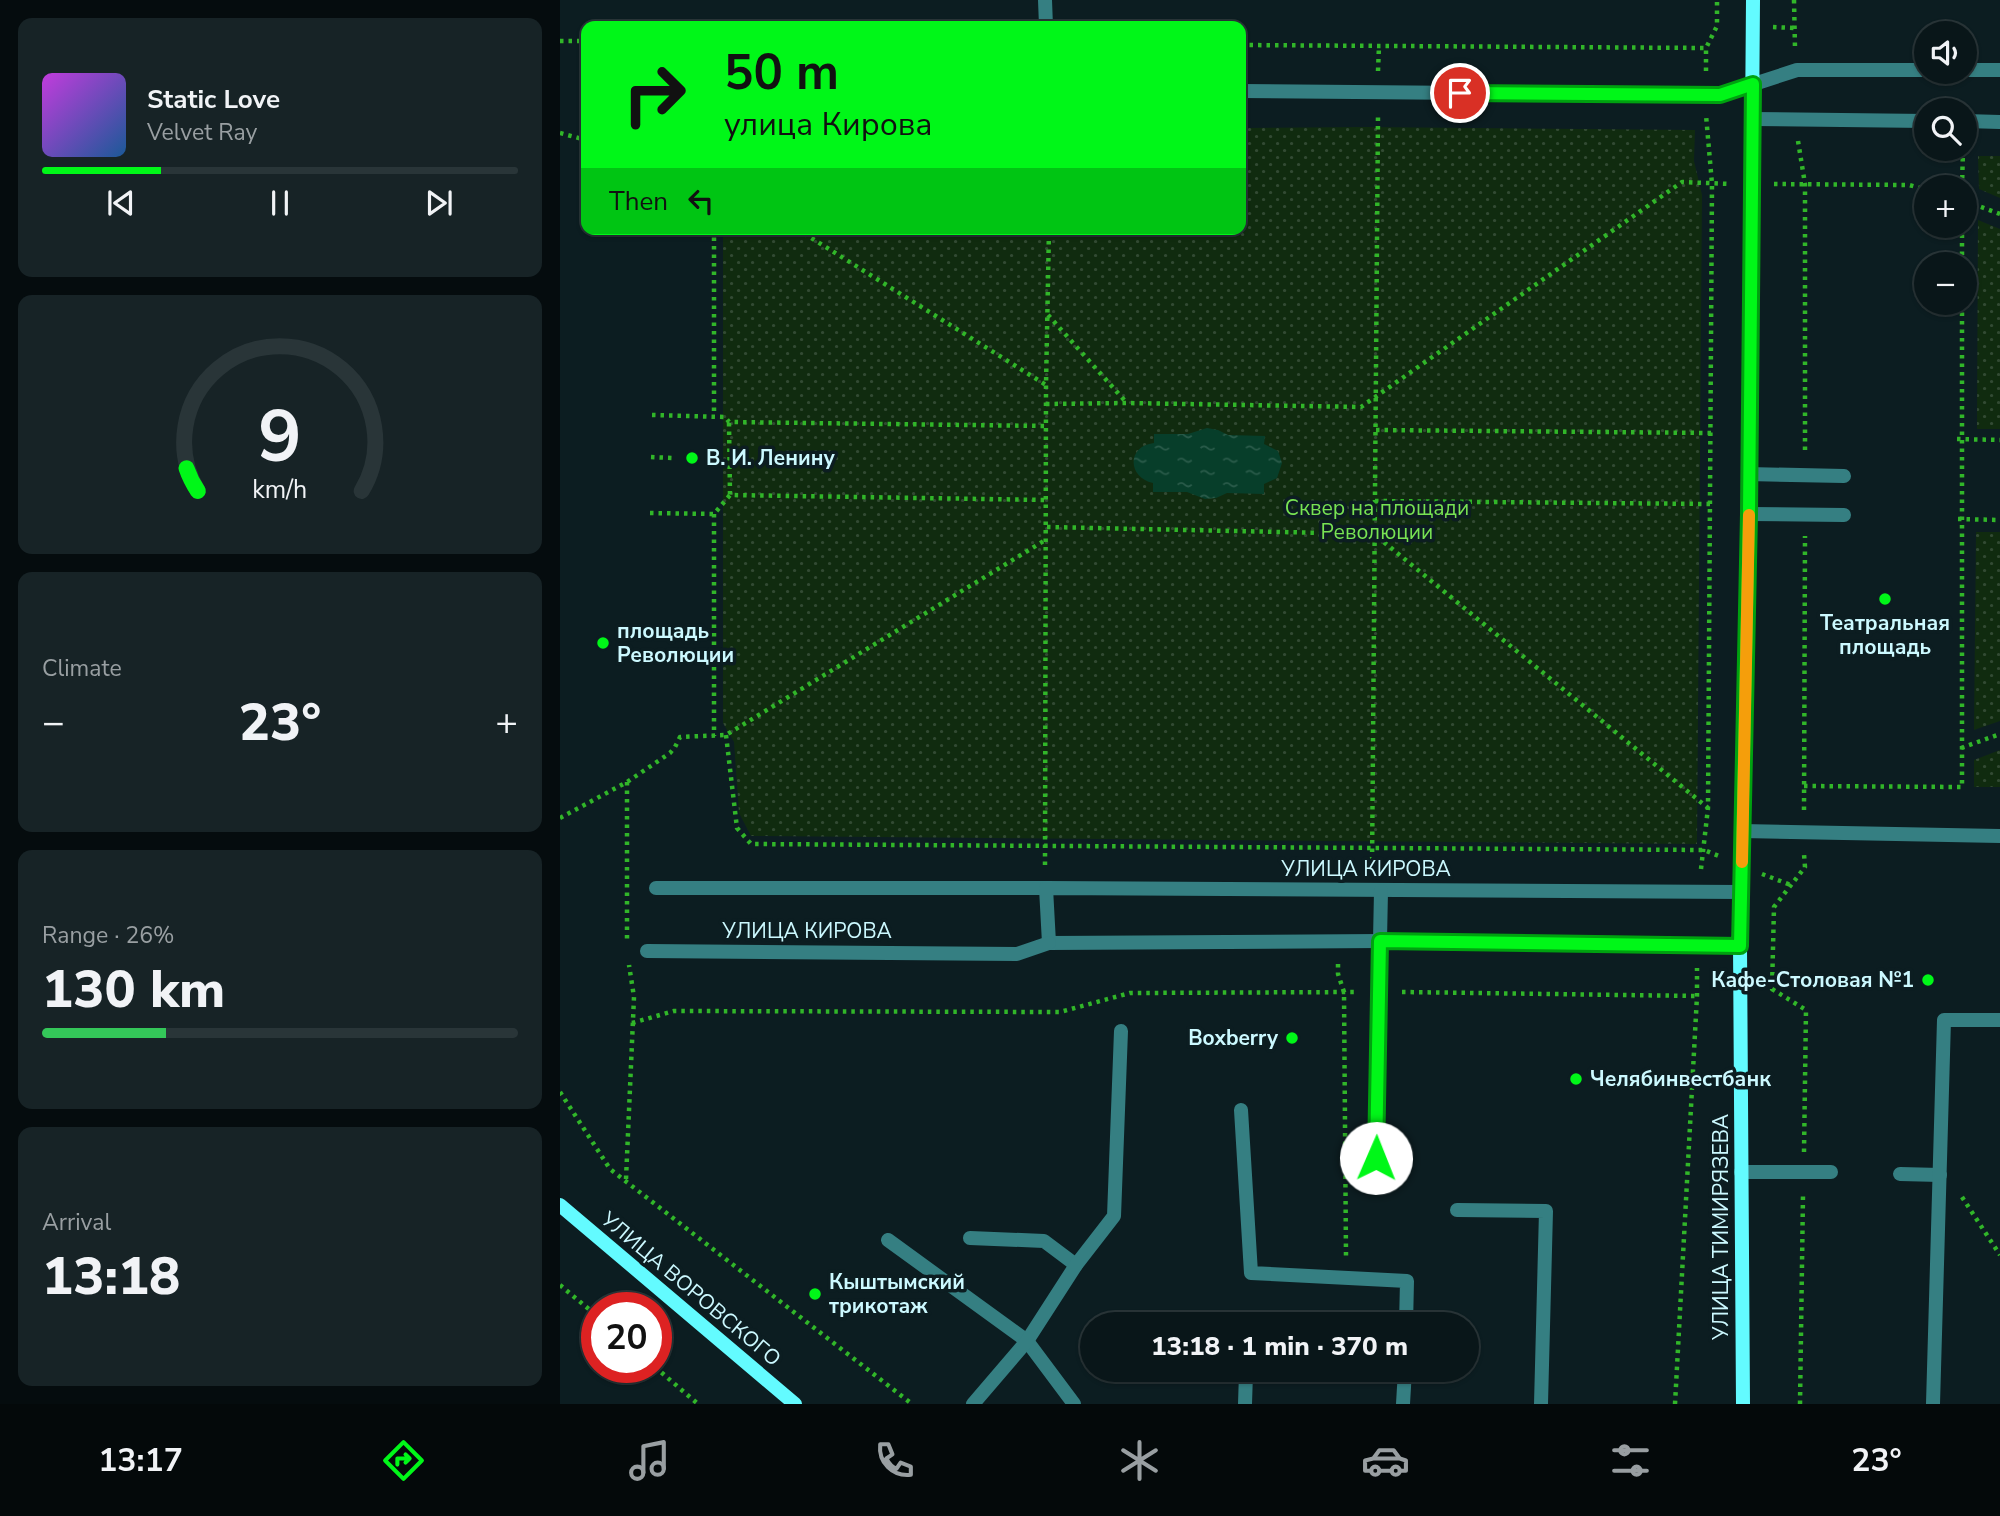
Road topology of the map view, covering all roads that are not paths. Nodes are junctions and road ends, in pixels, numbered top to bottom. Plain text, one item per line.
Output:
1 (1045, 0) edge
2 (1753, 0) edge
3 (1046, 21) edge
4 (1914, 70) edge
5 (1977, 70) edge
6 (2000, 70) edge
7 (1753, 84) junction
8 (1246, 91) edge
9 (1753, 120) junction
10 (1914, 121) edge
11 (1977, 121) edge
12 (2000, 122) edge
13 (1748, 474) junction
14 (1844, 476) dead end
15 (1749, 514) junction
16 (1844, 515) dead end
17 (1742, 831) junction
18 (2000, 836) edge
19 (656, 888) dead end
20 (1046, 888) junction
21 (1381, 891) junction
22 (1741, 892) junction
23 (1380, 941) junction
24 (1049, 943) junction
25 (1740, 946) junction
26 (647, 951) dead end
27 (2000, 1020) edge
28 (1121, 1031) dead end
29 (1241, 1110) dead end
30 (1741, 1172) junction
31 (1831, 1172) dead end
32 (1900, 1174) dead end
33 (1940, 1175) junction
34 (1375, 1186) dead end
35 (560, 1205) edge
36 (1457, 1210) dead end
37 (970, 1238) dead end
38 (888, 1240) dead end
39 (1076, 1265) junction
40 (1407, 1312) edge
41 (1027, 1341) junction
42 (1246, 1382) edge
43 (1405, 1382) edge
44 (795, 1404) edge
45 (973, 1404) edge
46 (1074, 1404) edge
47 (1245, 1404) edge
48 (1404, 1404) edge
49 (1541, 1404) edge
50 (1743, 1404) edge
51 (1933, 1404) edge

1 - 3 street
2 - 7 street, УЛИЦА ТИМИРЯЗЕВА
4 - 7 street
5 - 6 street
7 - 8 street
7 - 9 street, УЛИЦА ТИМИРЯЗЕВА
9 - 10 street
9 - 13 street, УЛИЦА ТИМИРЯЗЕВА
11 - 12 street
13 - 14 street
13 - 15 street, УЛИЦА ТИМИРЯЗЕВА
15 - 16 street
15 - 17 street, УЛИЦА ТИМИРЯЗЕВА
17 - 18 street
17 - 22 street, УЛИЦА ТИМИРЯЗЕВА
19 - 20 street, УЛИЦА КИРОВА
20 - 21 street, УЛИЦА КИРОВА
20 - 24 street
21 - 22 street, УЛИЦА КИРОВА
21 - 23 street
22 - 25 street, УЛИЦА ТИМИРЯЗЕВА
23 - 24 street, УЛИЦА КИРОВА
23 - 25 street, УЛИЦА КИРОВА
23 - 34 street
24 - 26 street, УЛИЦА КИРОВА
25 - 30 street, УЛИЦА ТИМИРЯЗЕВА
27 - 33 street
28 - 39 street
29 - 40 street
30 - 31 street
30 - 50 street, УЛИЦА ТИМИРЯЗЕВА
32 - 33 street
33 - 51 street
35 - 44 street, УЛИЦА ВОРОВСКОГО
36 - 49 street
37 - 39 street
38 - 41 street
39 - 41 street
41 - 45 street
41 - 46 street
42 - 47 street
43 - 48 street

